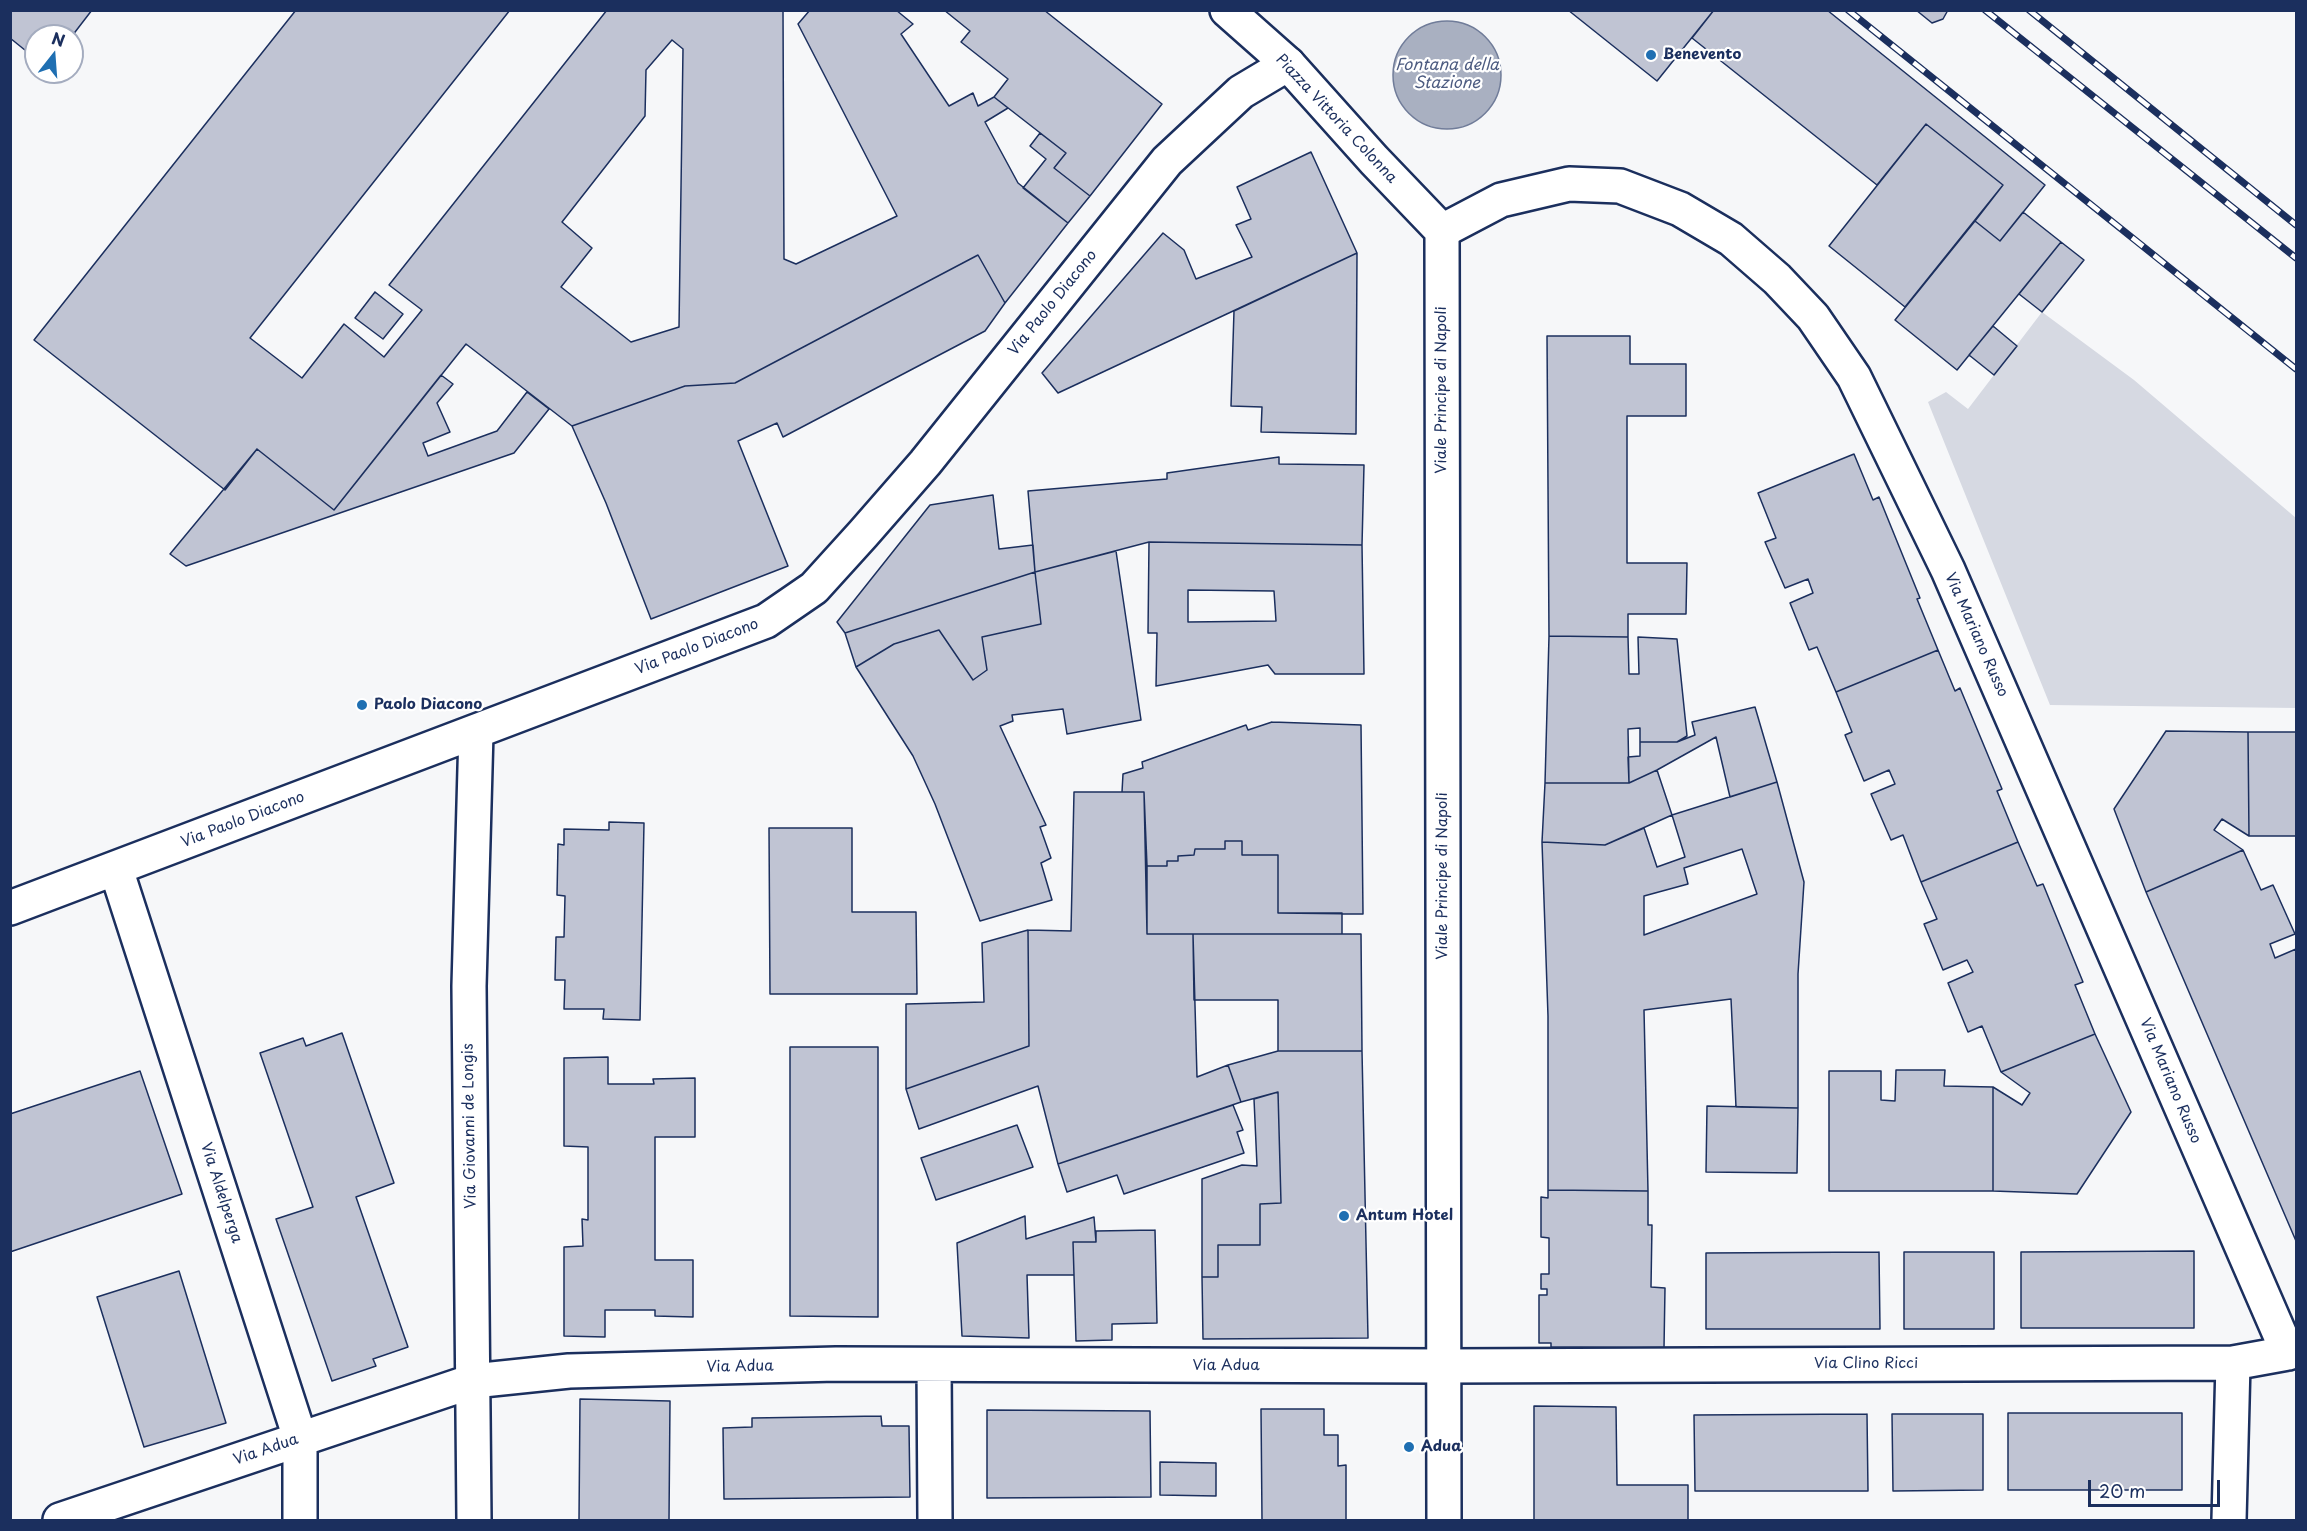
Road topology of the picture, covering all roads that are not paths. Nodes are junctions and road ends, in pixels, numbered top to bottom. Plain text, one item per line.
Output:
1 (1227, 10) edge
2 (1288, 64) junction
3 (1442, 231) junction
4 (476, 732) junction
5 (116, 869) junction
6 (10, 908) edge
7 (2292, 1356) edge
8 (2233, 1363) junction
9 (934, 1365) junction
10 (1444, 1366) junction
11 (472, 1381) junction
12 (300, 1438) junction
13 (60, 1521) edge
14 (300, 1521) edge
15 (474, 1521) edge
16 (935, 1521) edge
17 (1444, 1521) edge
18 (2229, 1521) edge

1 - 2 street, Piazza Vittoria Colonna
2 - 3 street, Piazza Vittoria Colonna
2 - 4 street, Via Paolo Diacono
3 - 7 street, Via Mariano Russo
3 - 10 street, Viale Principe di Napoli
4 - 5 street, Via Paolo Diacono
4 - 11 street, Via Giovanni de Longis
5 - 6 street, Via Paolo Diacono
5 - 12 street, Via Aldelperga
7 - 8 street, Via Clino Ricci
8 - 10 street, Via Clino Ricci
8 - 18 street
9 - 10 street, Via Adua
9 - 11 street, Via Adua
9 - 16 street
10 - 17 street, Viale Principe di Napoli
11 - 12 street, Via Adua
11 - 15 street, Via Giovanni de Longis
12 - 13 street, Via Adua
12 - 14 street, Via Aldelperga

